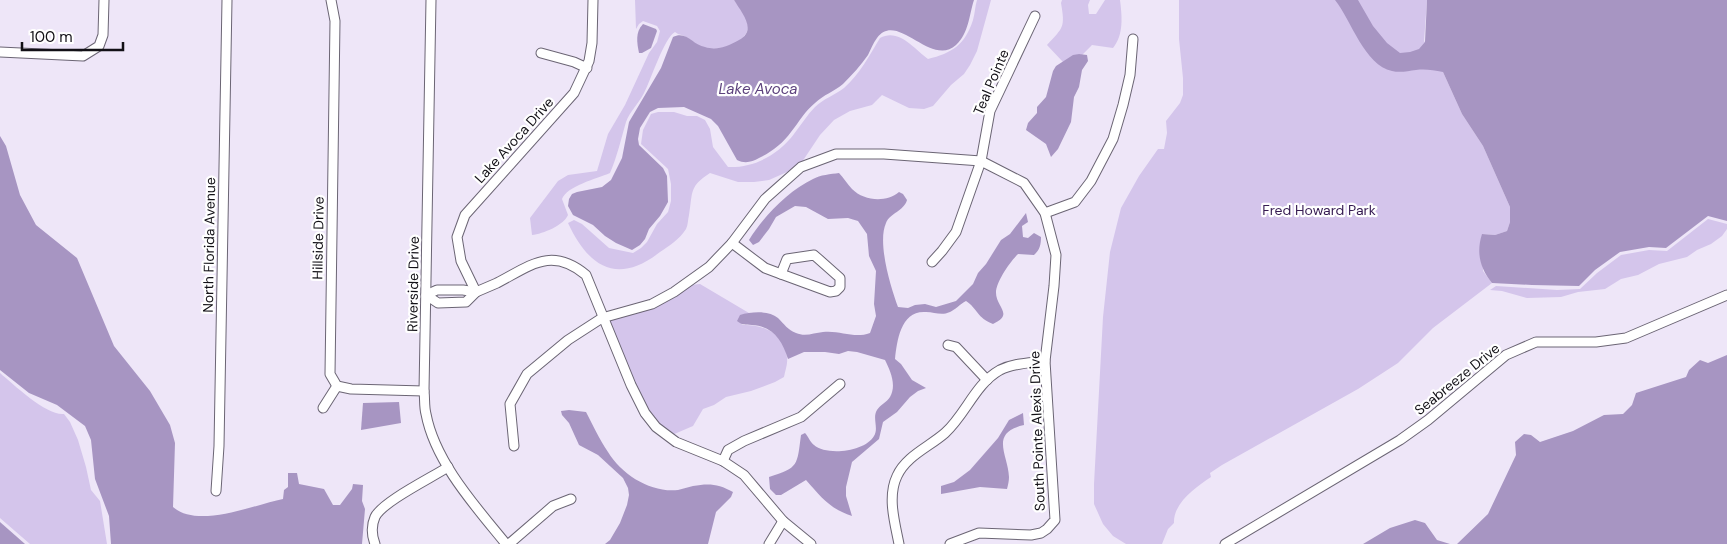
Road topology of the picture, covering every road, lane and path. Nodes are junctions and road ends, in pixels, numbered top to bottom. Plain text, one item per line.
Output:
1 (104, 0) edge
2 (228, 0) edge
3 (331, 0) edge
4 (431, 0) edge
5 (593, 0) edge
6 (1035, 16) dead end
7 (1133, 39) dead end
8 (0, 52) edge
9 (541, 53) dead end
10 (587, 68) junction
11 (981, 161) junction
12 (1045, 213) junction
13 (732, 242) junction
14 (932, 262) dead end
15 (781, 274) junction
16 (476, 292) junction
17 (1727, 295) edge
18 (426, 296) junction
19 (602, 318) junction
20 (948, 345) dead end
21 (1045, 361) junction
22 (987, 380) junction
23 (840, 384) dead end
24 (337, 386) junction
25 (424, 391) junction
26 (323, 408) dead end
27 (514, 446) dead end
28 (723, 461) junction
29 (448, 467) junction
30 (216, 491) dead end
31 (571, 499) dead end
32 (783, 521) junction
33 (374, 544) edge
34 (507, 544) edge
35 (769, 544) edge
36 (811, 544) edge
37 (899, 544) edge
38 (950, 544) edge
39 (1225, 544) edge

1 - 8 street
2 - 30 street, North Florida Avenue
3 - 24 street, Hillside Drive
4 - 18 street, Riverside Drive
5 - 10 street, Lake Avoca Drive
6 - 11 street, Teal Pointe
7 - 12 street
9 - 10 street
10 - 16 street, Lake Avoca Drive
11 - 12 street, South Pointe Alexis Drive
11 - 13 street, South Pointe Alexis Drive
11 - 14 street, Teal Pointe
12 - 21 street, South Pointe Alexis Drive
13 - 15 street
13 - 19 street, South Pointe Alexis Drive
15 - 15 street
16 - 18 street
16 - 19 street
17 - 39 street, Seabreeze Drive
18 - 25 street, Riverside Drive
19 - 27 street, South Pointe Alexis Drive
19 - 28 street
20 - 22 street
21 - 22 street
21 - 38 street, South Pointe Alexis Drive
22 - 37 street
23 - 28 street
24 - 25 street
24 - 26 street
25 - 29 street, Riverside Drive
28 - 32 street
29 - 33 street
29 - 34 street, Riverside Drive
31 - 34 street
32 - 35 street
32 - 36 street

